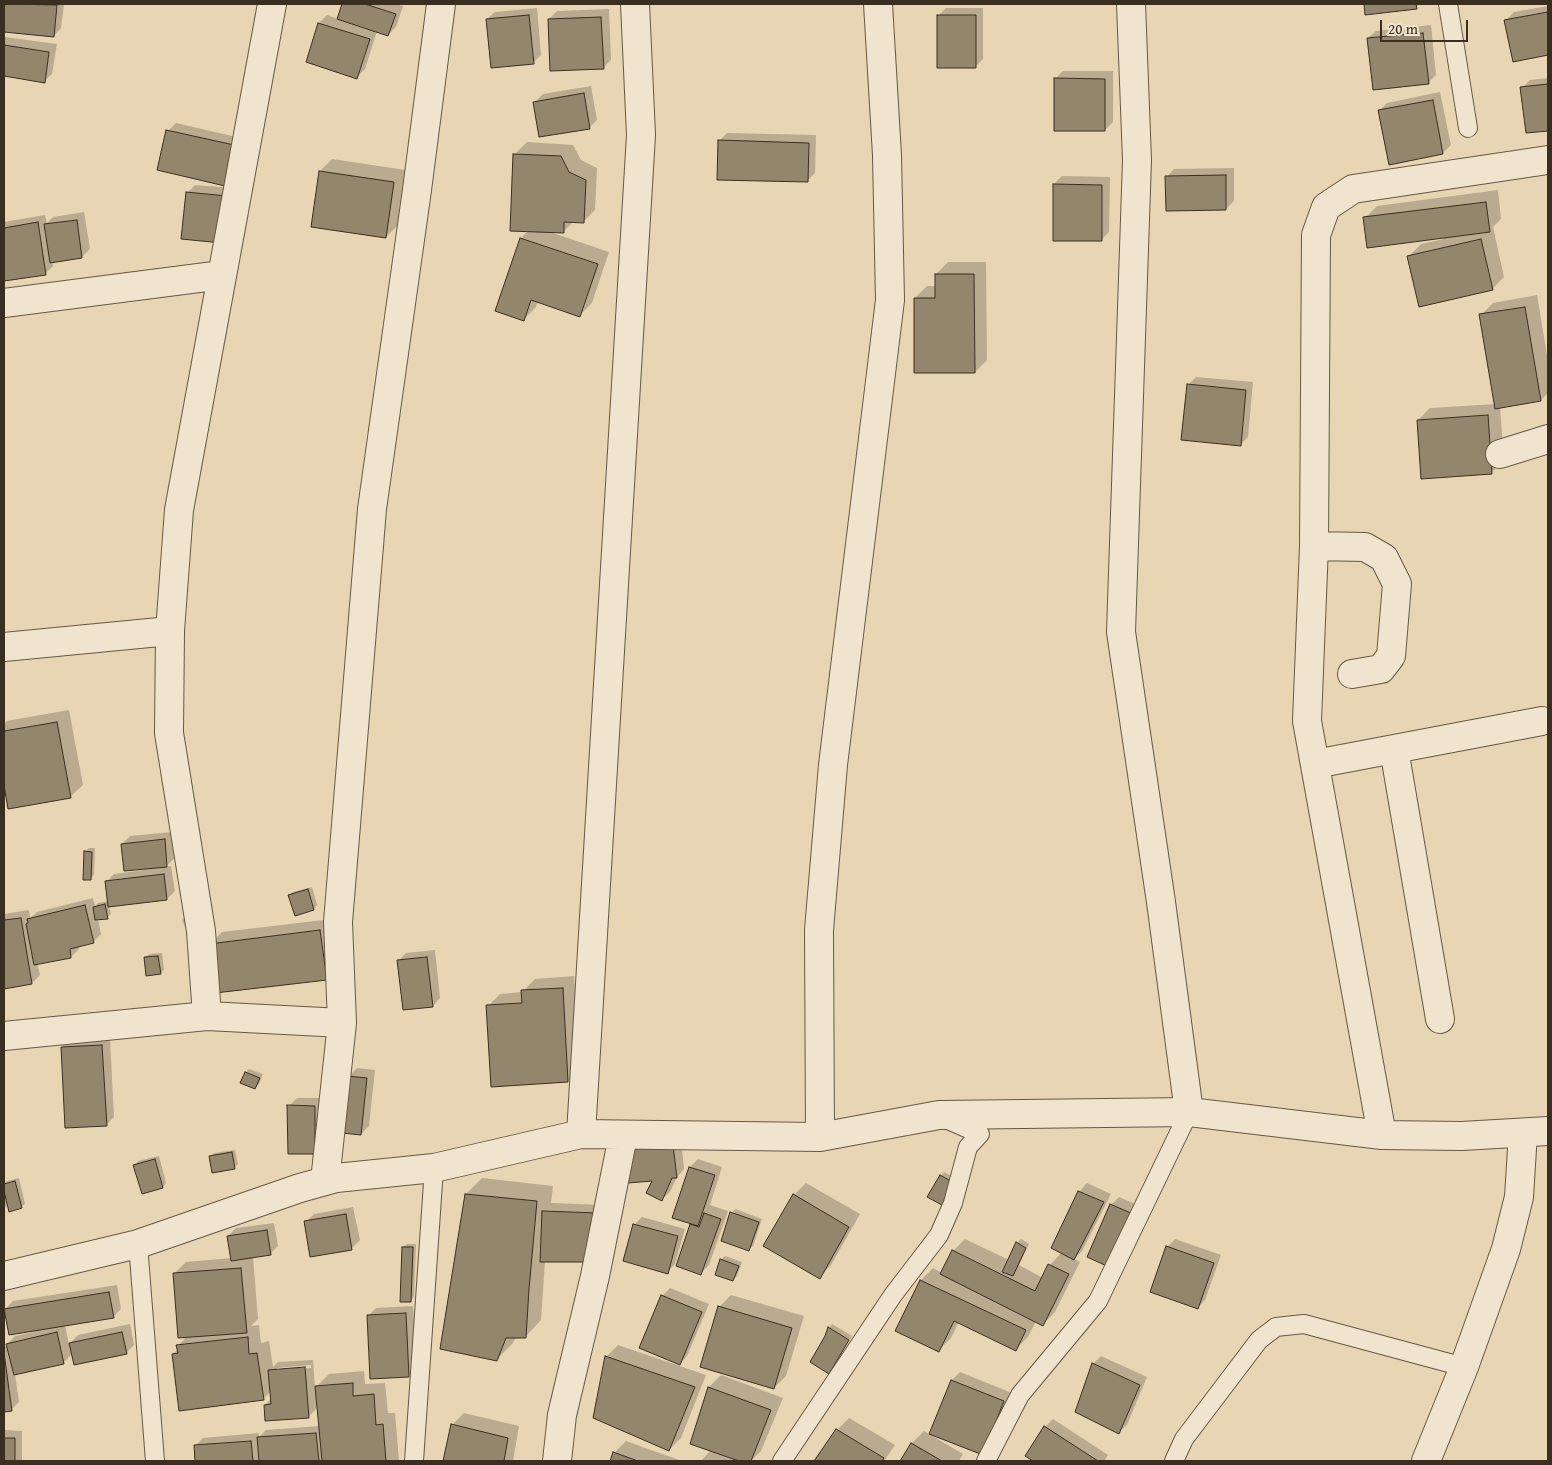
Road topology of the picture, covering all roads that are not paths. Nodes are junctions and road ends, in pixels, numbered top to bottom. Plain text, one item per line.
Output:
1 (272, 4) edge
2 (441, 4) edge
3 (635, 4) edge
4 (878, 4) edge
5 (1131, 4) edge
6 (1448, 4) edge
7 (1468, 128) dead end
8 (1548, 160) edge
9 (222, 275) junction
10 (4, 303) edge
11 (1548, 439) edge
12 (1500, 454) dead end
13 (1314, 546) junction
14 (170, 631) junction
15 (4, 647) edge
16 (1352, 674) dead end
17 (1542, 721) dead end
18 (1394, 749) junction
19 (1315, 764) junction
20 (207, 1016) junction
21 (1440, 1019) dead end
22 (342, 1023) junction
23 (4, 1036) edge
24 (1189, 1112) junction
25 (939, 1115) junction
26 (1536, 1132) edge
27 (581, 1134) junction
28 (1382, 1135) junction
29 (623, 1136) junction
30 (820, 1137) junction
31 (434, 1168) junction
32 (325, 1182) junction
33 (138, 1244) junction
34 (4, 1276) edge
35 (1464, 1367) junction
36 (155, 1461) edge
37 (414, 1461) edge
38 (557, 1461) edge
39 (782, 1461) edge
40 (986, 1461) edge
41 (1174, 1461) edge
42 (1426, 1461) edge

1 - 9 street
2 - 22 street
3 - 27 street
4 - 30 street
5 - 24 street
6 - 7 lane
8 - 13 street
9 - 10 street
9 - 14 street
11 - 12 street
13 - 16 street
13 - 19 street
14 - 15 street
14 - 20 street
17 - 18 street
18 - 19 street
18 - 21 street
19 - 28 street
20 - 22 street
20 - 23 street
22 - 32 street
24 - 25 street
24 - 28 street
24 - 40 lane
25 - 30 street
25 - 39 lane
26 - 28 street
26 - 35 street
27 - 29 street
27 - 31 street
29 - 30 street
29 - 38 street
31 - 32 street
31 - 37 lane
32 - 33 street
33 - 34 street
33 - 36 lane
35 - 41 lane
35 - 42 street

